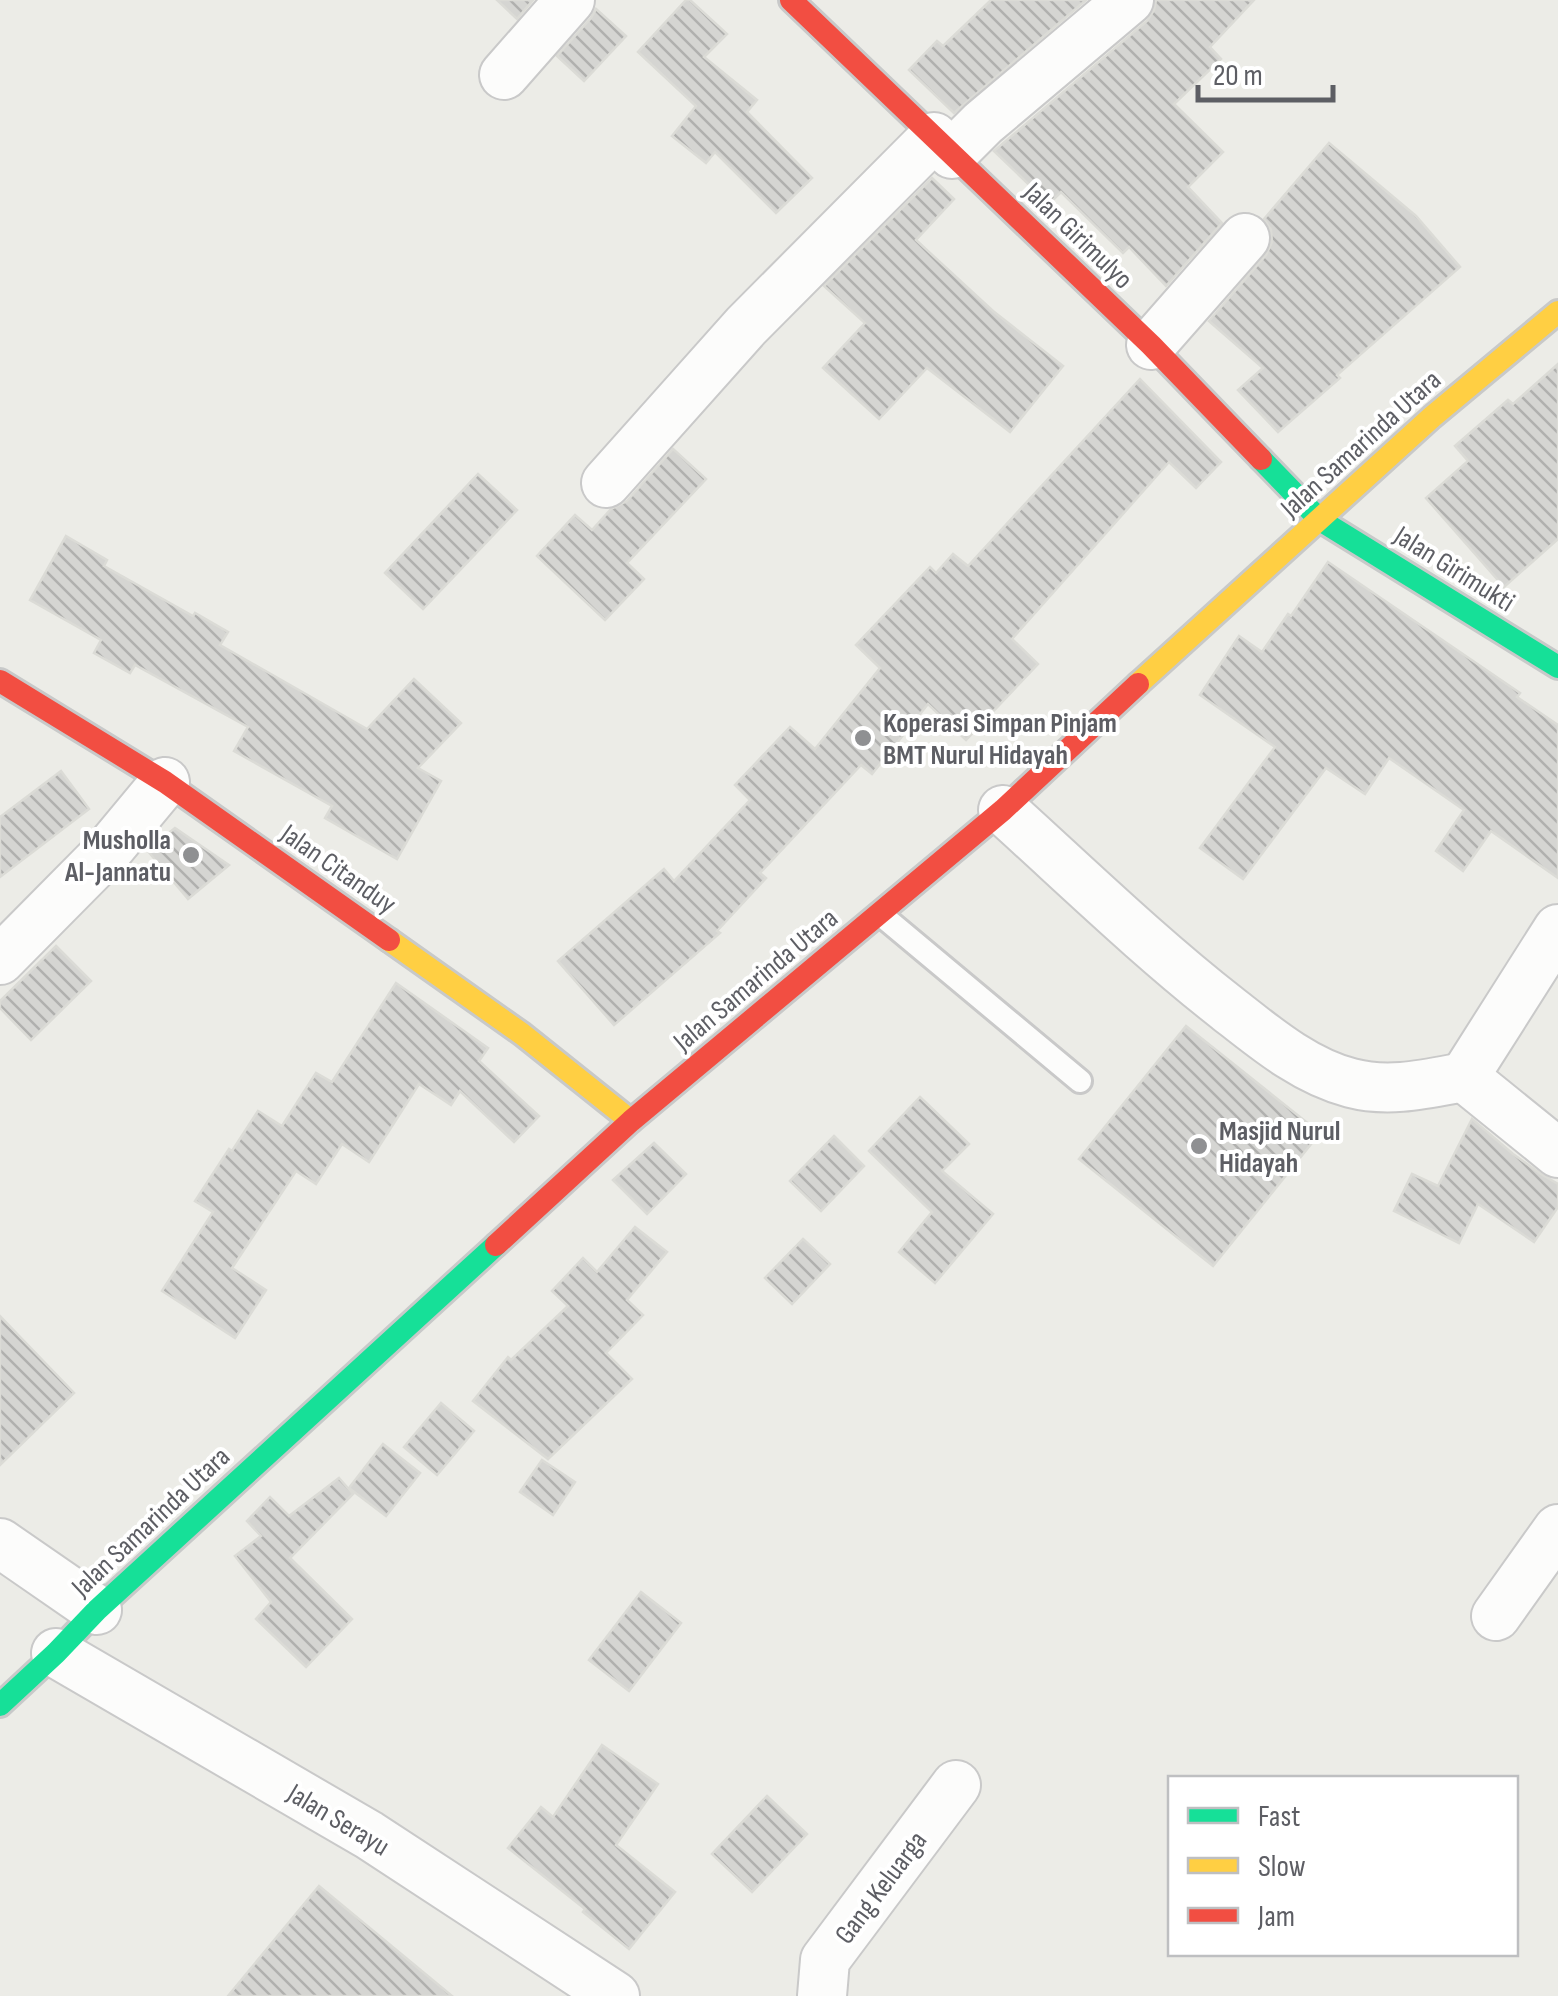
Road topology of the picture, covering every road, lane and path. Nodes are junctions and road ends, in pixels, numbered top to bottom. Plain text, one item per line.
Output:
1 (570, 0) edge
2 (791, 0) edge
3 (1129, 0) edge
4 (504, 75) dead end
5 (943, 146) junction
6 (1245, 238) dead end
7 (1558, 312) edge
8 (1150, 346) junction
9 (606, 483) dead end
10 (1320, 520) junction
11 (1558, 667) edge
12 (0, 682) edge
13 (164, 782) junction
14 (1004, 810) junction
15 (880, 914) junction
16 (1558, 930) edge
17 (0, 960) edge
18 (1464, 1077) junction
19 (1080, 1081) dead end
20 (631, 1121) junction
21 (1558, 1153) edge
22 (1558, 1529) edge
23 (0, 1543) edge
24 (97, 1610) junction
25 (1496, 1616) dead end
26 (56, 1653) junction
27 (0, 1705) edge
28 (956, 1785) dead end
29 (614, 1996) edge
30 (822, 1996) edge

1 - 4 street
2 - 5 main road, Jalan Girimulyo
3 - 5 street
5 - 8 main road, Jalan Girimulyo
5 - 9 street
6 - 8 street
7 - 10 main road, Jalan Samarinda Utara
8 - 10 main road, Jalan Girimulyo
10 - 11 main road, Jalan Girimukti
10 - 14 main road, Jalan Samarinda Utara
12 - 13 main road, Jalan Citanduy
13 - 17 street
13 - 20 main road, Jalan Citanduy
14 - 15 main road, Jalan Samarinda Utara
14 - 18 street
15 - 19 lane
15 - 20 main road, Jalan Samarinda Utara
16 - 18 street
18 - 21 street
20 - 24 main road, Jalan Samarinda Utara
22 - 25 street
23 - 24 street
24 - 26 main road, Jalan Samarinda Utara
26 - 27 main road, Jalan Samarinda Utara
26 - 29 street, Jalan Serayu
28 - 30 street, Gang Keluarga

